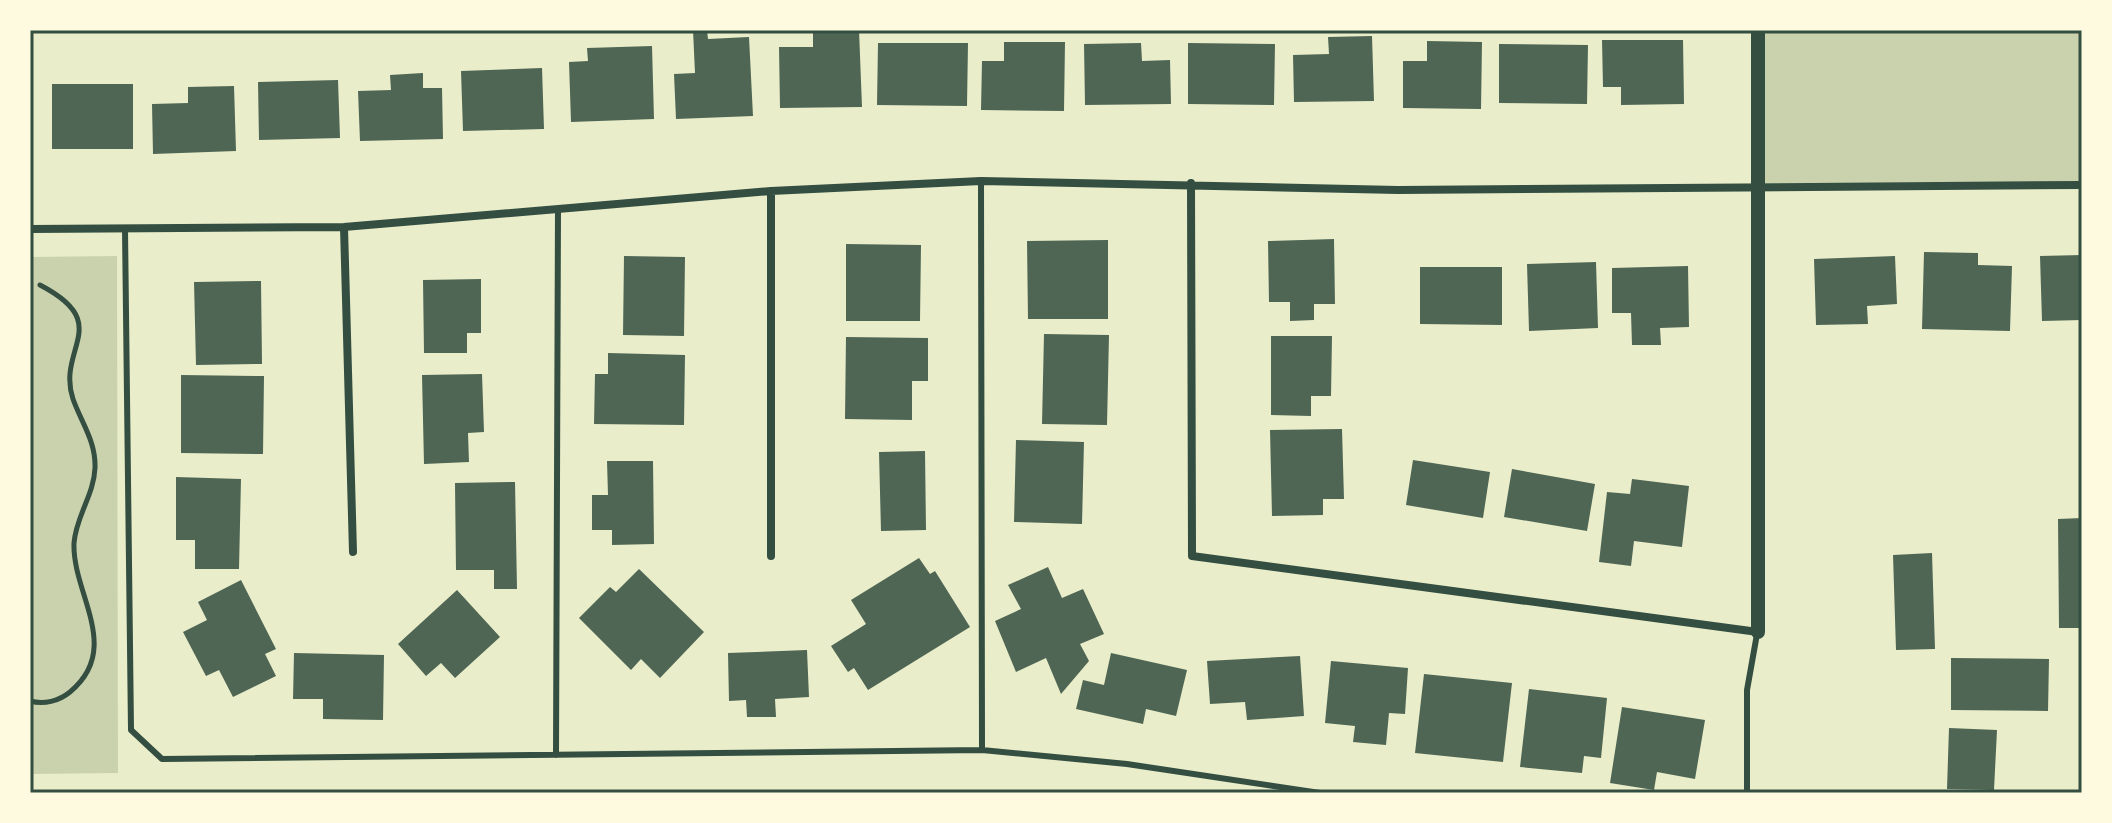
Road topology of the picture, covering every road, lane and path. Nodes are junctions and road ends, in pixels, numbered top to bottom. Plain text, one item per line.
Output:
1 (1758, 30) edge
2 (981, 181) junction
3 (1191, 183) junction
4 (2082, 185) edge
5 (1756, 187) junction
6 (771, 191) junction
7 (558, 209) junction
8 (344, 227) junction
9 (30, 229) edge
10 (125, 229) junction
11 (40, 285) dead end
12 (353, 552) dead end
13 (771, 556) dead end
14 (1758, 632) junction
15 (30, 701) edge
16 (982, 750) junction
17 (556, 755) junction
18 (1320, 793) edge
19 (1747, 793) edge

1 - 5 street
2 - 3 street
2 - 6 street
2 - 16 lane
3 - 5 street
3 - 14 street
4 - 5 street
5 - 14 street
6 - 7 street
6 - 13 street
7 - 8 street
7 - 17 lane
8 - 10 street
8 - 12 street
9 - 10 street
10 - 17 lane
11 - 15 path
14 - 19 lane
16 - 17 lane
16 - 18 lane

